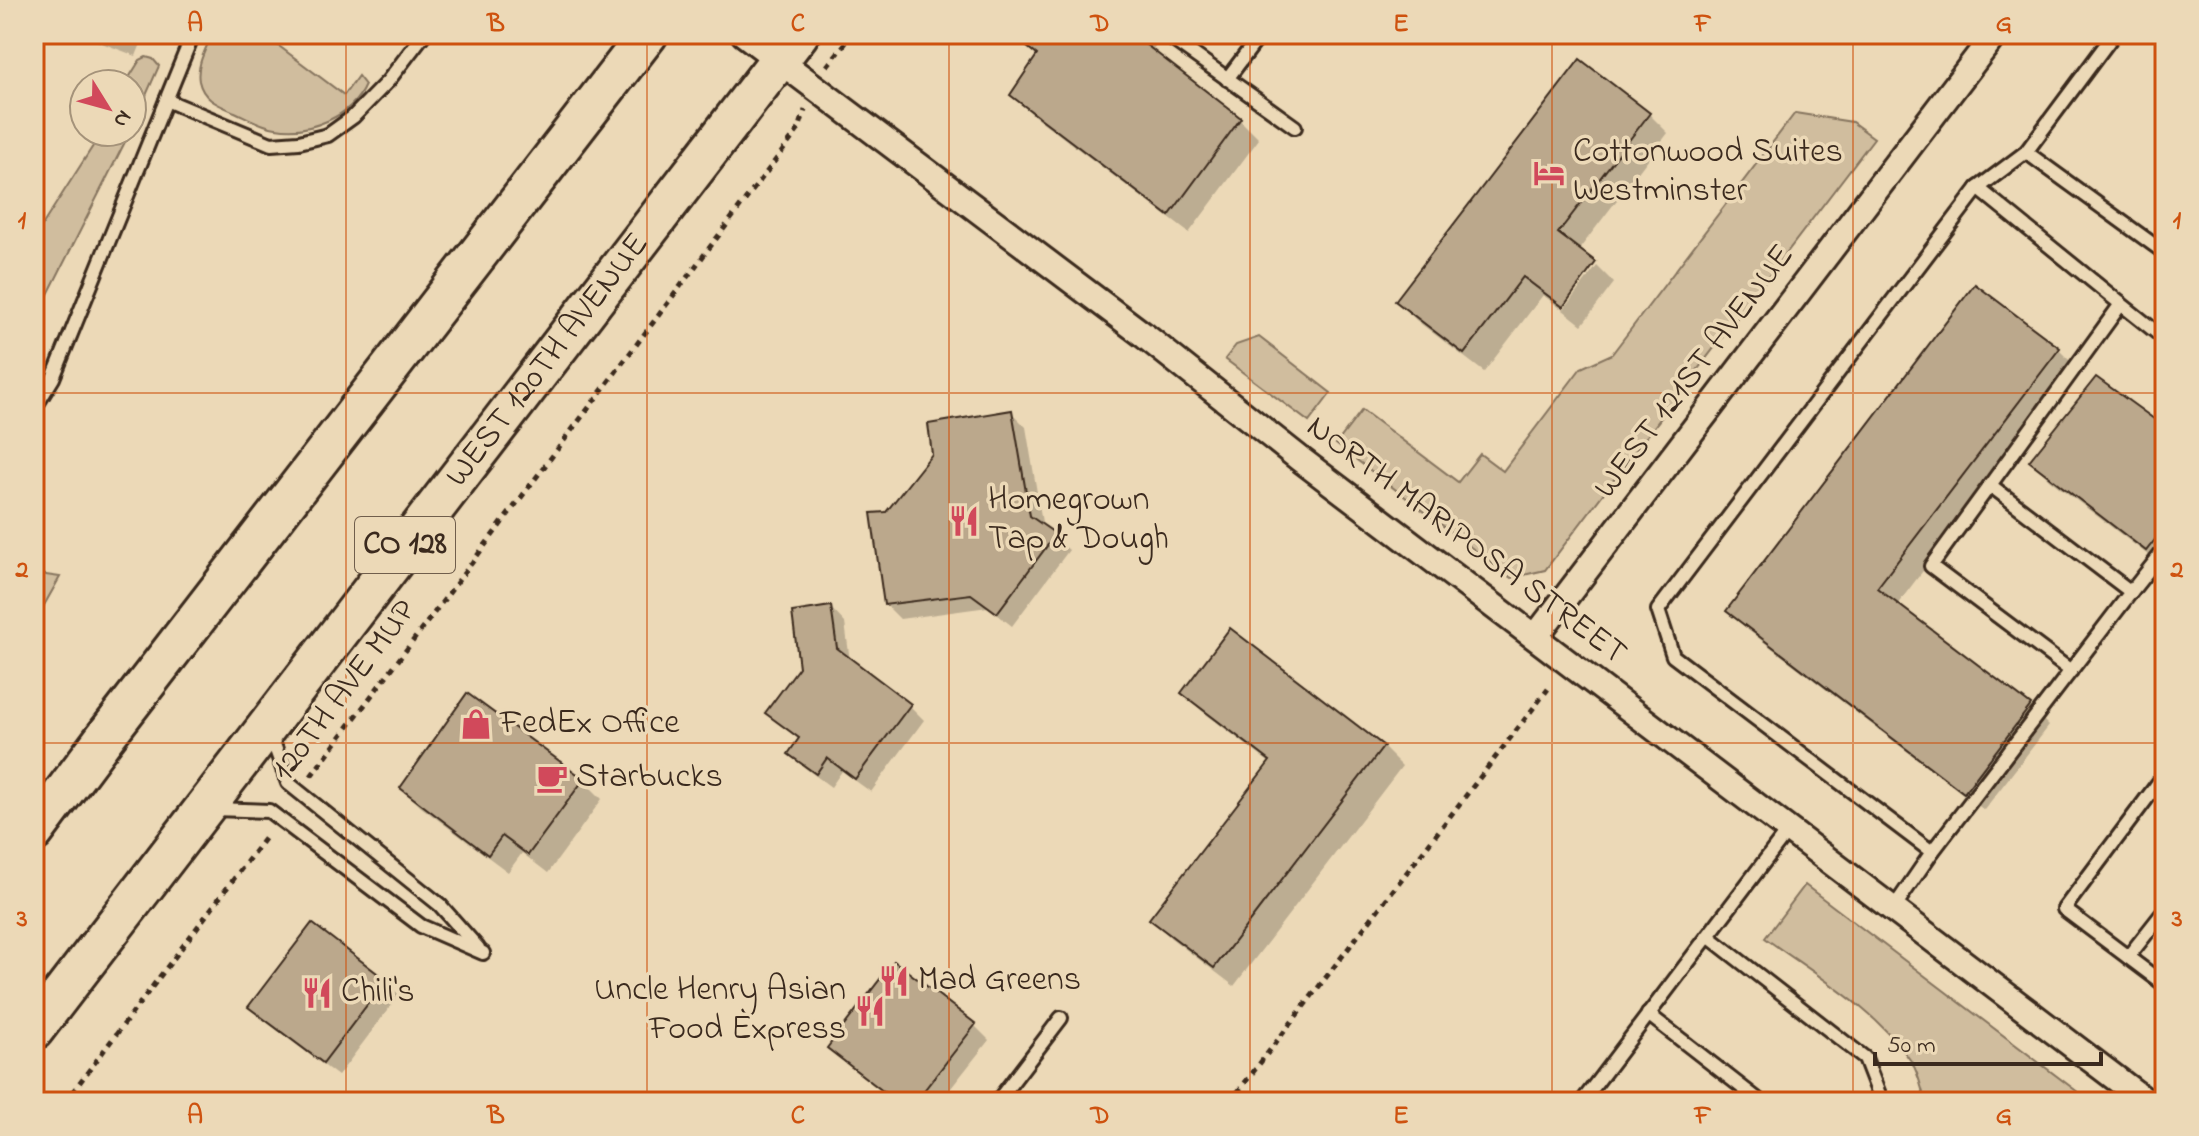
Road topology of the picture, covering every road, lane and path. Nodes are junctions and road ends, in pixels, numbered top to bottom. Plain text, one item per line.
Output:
1 (193, 34) edge
2 (424, 34) edge
3 (648, 34) edge
4 (744, 34) edge
5 (853, 34) edge
6 (1165, 34) edge
7 (1261, 34) edge
8 (1995, 34) edge
9 (2114, 34) edge
10 (788, 48) edge
11 (1227, 79) junction
12 (812, 85) junction
13 (166, 100) junction
14 (1295, 127) dead end
15 (2026, 152) junction
16 (1978, 188) junction
17 (2165, 253) edge
18 (2121, 304) junction
19 (2165, 339) edge
20 (34, 409) edge
21 (1990, 485) junction
22 (2165, 549) edge
23 (2131, 592) junction
24 (1536, 636) junction
25 (2071, 671) junction
26 (1548, 689) dead end
27 (267, 724) junction
28 (2165, 774) edge
29 (299, 792) junction
30 (203, 808) junction
31 (279, 819) junction
32 (1789, 829) junction
33 (34, 832) edge
34 (1932, 852) junction
35 (1893, 909) junction
36 (2165, 910) edge
37 (1708, 936) junction
38 (2128, 957) junction
39 (2165, 985) edge
40 (1648, 1014) junction
41 (1061, 1018) dead end
42 (34, 1030) edge
43 (65, 1102) edge
44 (997, 1102) edge
45 (1230, 1102) edge
46 (1582, 1102) edge
47 (1761, 1102) edge
48 (1882, 1102) edge
49 (2147, 1102) edge

1 - 13 lane
2 - 13 lane
3 - 33 main road
4 - 10 street, NORTH MARIPOSA STREET
5 - 12 path, 120TH AVE MUP
6 - 11 lane
7 - 11 lane
8 - 24 street, WEST 121ST AVENUE
9 - 15 lane
10 - 12 street, NORTH MARIPOSA STREET
10 - 27 main road, WEST 120TH AVENUE / CO 128
11 - 14 lane
12 - 24 street, NORTH MARIPOSA STREET
12 - 29 path, 120TH AVE MUP
13 - 20 lane
15 - 16 lane
15 - 17 lane
16 - 18 lane
16 - 34 lane
18 - 19 lane
18 - 21 lane
21 - 23 lane
21 - 25 lane
22 - 23 lane
23 - 25 lane
24 - 32 street, NORTH MARIPOSA STREET
25 - 34 lane
26 - 45 path
27 - 29 lane
27 - 30 main road, WEST 120TH AVENUE / CO 128
28 - 38 lane
29 - 31 lane
30 - 31 lane
30 - 42 main road, WEST 120TH AVENUE / CO 128
31 - 43 path, 120TH AVE MUP
32 - 35 street, NORTH MARIPOSA STREET
32 - 37 lane
34 - 35 lane
35 - 49 street, NORTH MARIPOSA STREET
36 - 38 lane
37 - 40 lane
37 - 48 lane
38 - 39 lane
40 - 46 lane
40 - 47 lane
41 - 44 lane

